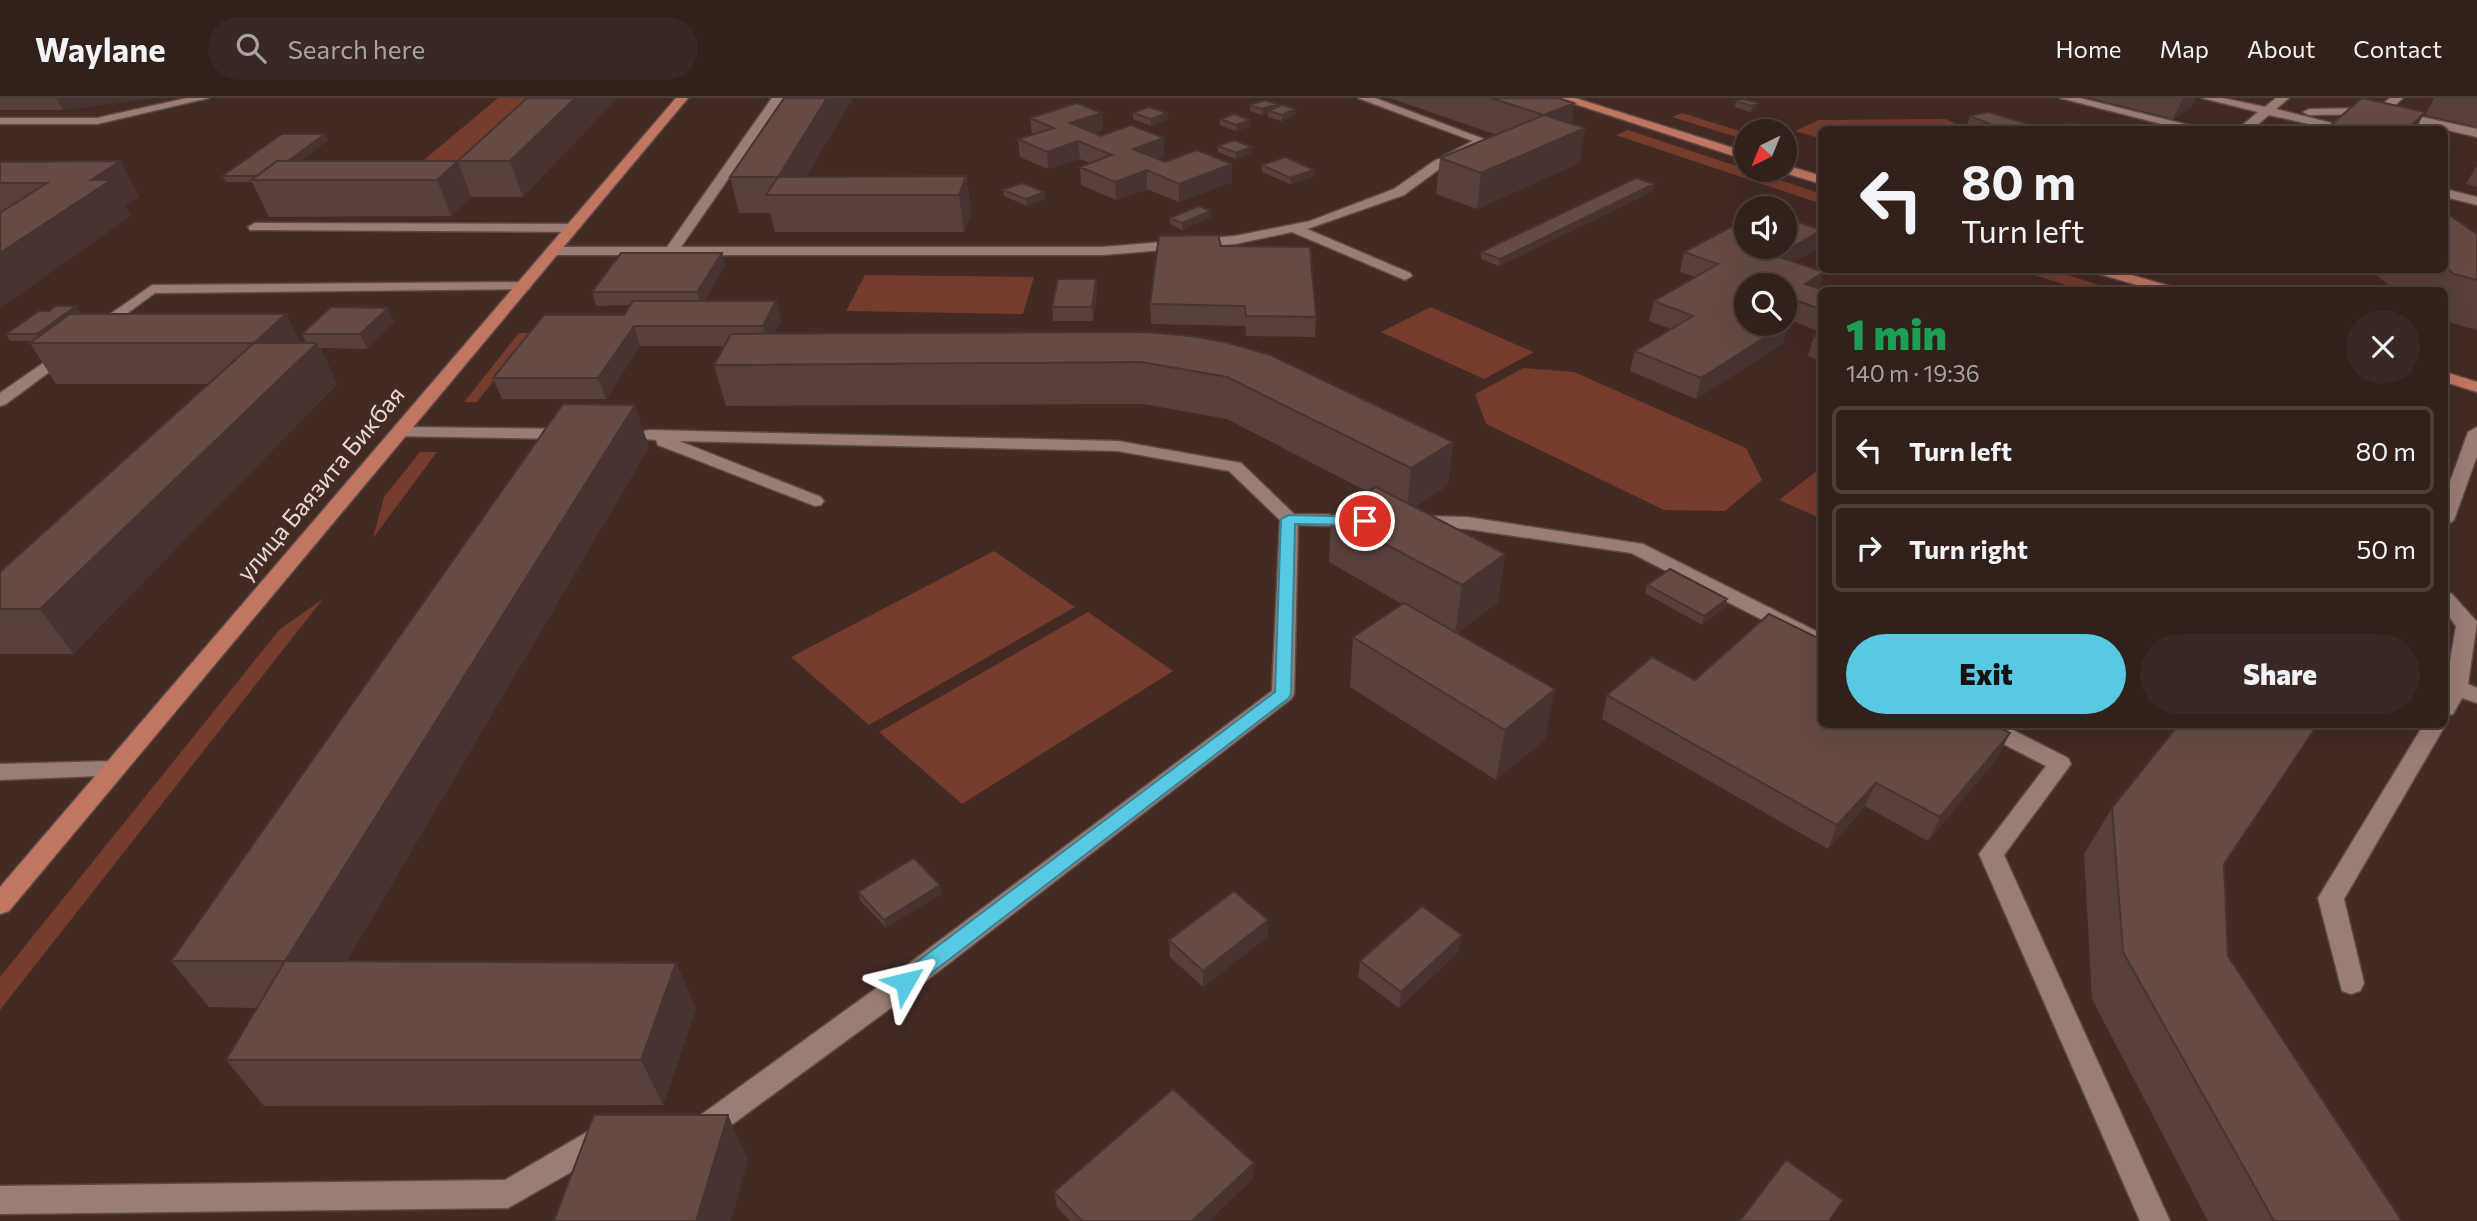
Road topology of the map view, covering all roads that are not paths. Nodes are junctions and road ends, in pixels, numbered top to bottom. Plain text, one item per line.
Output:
1 (203, 98) edge
2 (682, 98) edge
3 (778, 98) edge
4 (1364, 98) edge
5 (1563, 98) edge
6 (2066, 98) edge
7 (2208, 98) edge
8 (2283, 98) edge
9 (2397, 98) edge
10 (2381, 111) junction
11 (2265, 112) junction
12 (0, 121) edge
13 (2185, 126) edge
14 (2247, 126) edge
15 (2333, 126) edge
16 (2446, 126) edge
17 (2448, 126) edge
18 (2477, 133) edge
19 (1734, 152) edge
20 (1797, 173) edge
21 (1818, 179) edge
22 (2448, 194) edge
23 (2477, 201) edge
24 (256, 227) edge
25 (573, 228) junction
26 (1293, 228) junction
27 (553, 251) junction
28 (670, 252) junction
29 (2111, 273) edge
30 (1405, 276) dead end
31 (524, 286) junction
32 (2158, 287) edge
33 (2448, 378) edge
34 (2477, 387) edge
35 (0, 401) edge
36 (400, 432) junction
37 (2477, 432) edge
38 (583, 434) edge
39 (815, 501) dead end
40 (2448, 512) edge
41 (1289, 519) junction
42 (1371, 521) edge
43 (1398, 522) edge
44 (2448, 601) edge
45 (2472, 627) edge
46 (1818, 641) edge
47 (2467, 692) edge
48 (2448, 707) edge
49 (1990, 728) edge
50 (2433, 728) edge
51 (114, 769) junction
52 (0, 772) edge
53 (0, 904) edge
54 (2351, 983) dead end
55 (677, 1133) edge
56 (623, 1139) edge
57 (0, 1200) edge
58 (2155, 1221) edge

1 - 12 street
2 - 25 main road, улица Баязита Бикбая
3 - 28 street
4 - 26 street
5 - 19 main road
6 - 13 street
7 - 11 street
8 - 11 street
9 - 10 street
10 - 11 street
10 - 16 street
11 - 14 street
11 - 15 street
17 - 18 street
20 - 21 main road
22 - 23 street
24 - 25 street
25 - 27 main road, улица Баязита Бикбая
26 - 28 street
26 - 30 street
27 - 28 street
27 - 31 main road, улица Баязита Бикбая
29 - 32 main road
31 - 35 street
31 - 36 main road, улица Баязита Бикбая
33 - 34 main road
36 - 38 street
36 - 51 main road, улица Баязита Бикбая
37 - 40 street
39 - 41 street
41 - 42 street
41 - 55 street
43 - 46 street
44 - 45 street
45 - 47 street
47 - 48 street
49 - 58 street
50 - 54 street
51 - 52 street
51 - 53 main road, улица Баязита Бикбая
56 - 57 street

